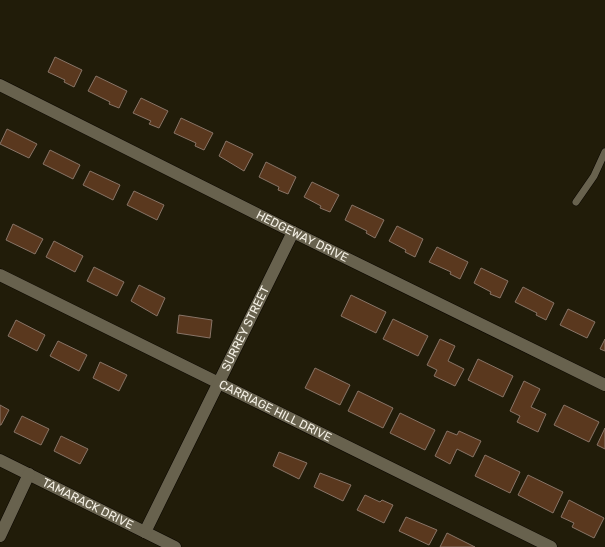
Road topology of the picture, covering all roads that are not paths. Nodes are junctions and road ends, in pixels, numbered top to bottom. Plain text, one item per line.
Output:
1 (0, 85) edge
2 (605, 152) edge
3 (576, 202) dead end
4 (293, 232) junction
5 (0, 275) edge
6 (218, 383) junction
7 (605, 385) edge
8 (0, 460) edge
9 (29, 474) junction
10 (145, 532) junction
11 (0, 536) edge
12 (175, 547) edge
13 (551, 547) edge

1 - 4 street, HEDGEWAY DRIVE
2 - 3 lane
4 - 6 street, SURREY STREET
4 - 7 street, HEDGEWAY DRIVE
5 - 6 street, CARRIAGE HILL DRIVE
6 - 10 street, SURREY STREET
6 - 13 street, CARRIAGE HILL DRIVE
8 - 9 street, TAMARACK DRIVE
9 - 10 street, TAMARACK DRIVE
9 - 11 street
10 - 12 street, TAMARACK DRIVE

